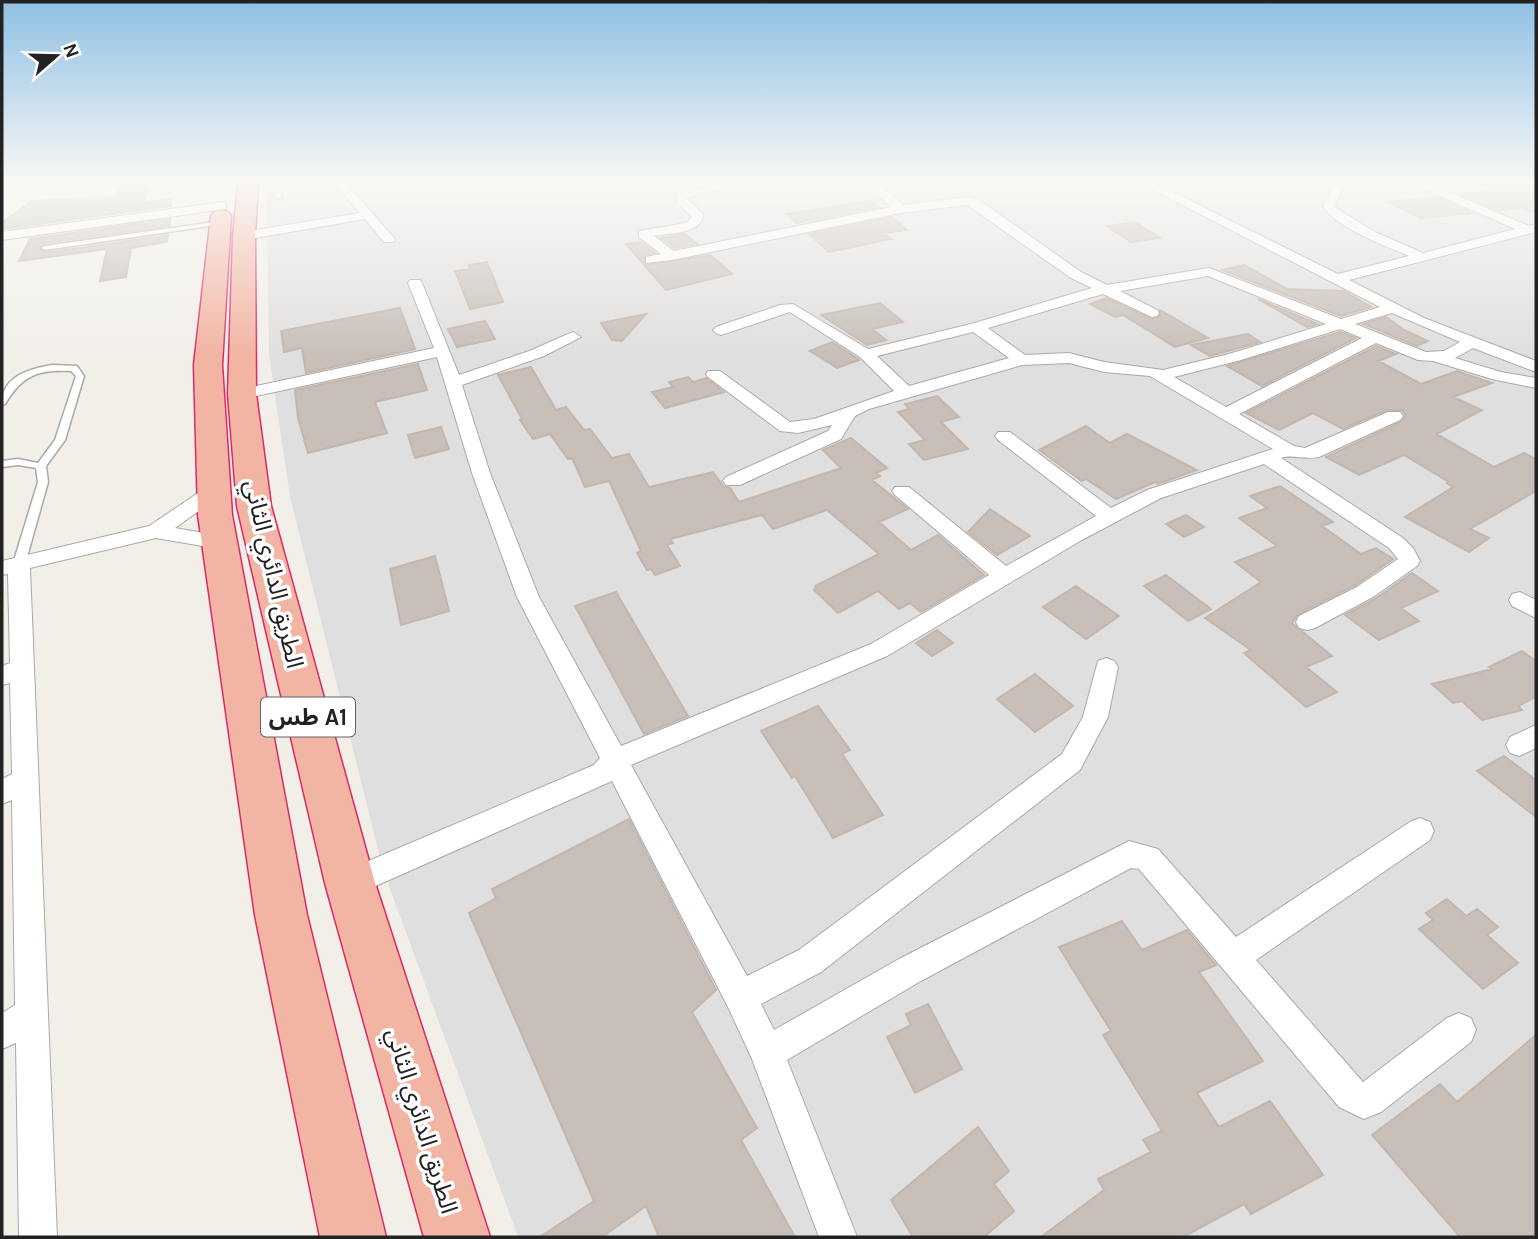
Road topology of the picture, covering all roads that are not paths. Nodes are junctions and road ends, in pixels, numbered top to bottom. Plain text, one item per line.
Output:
1 (82, 240) edge
2 (233, 240) edge
3 (240, 240) edge
4 (651, 240) edge
5 (750, 240) edge
6 (1026, 240) edge
7 (1258, 240) edge
8 (1382, 240) edge
9 (1489, 240) edge
10 (45, 248) dead end
11 (672, 256) junction
12 (1422, 257) junction
13 (650, 260) dead end
14 (1336, 279) junction
15 (415, 283) dead end
16 (1102, 290) junction
17 (1392, 308) junction
18 (1152, 313) dead end
19 (1337, 324) junction
20 (976, 327) junction
21 (721, 330) dead end
22 (573, 337) dead end
23 (1374, 338) junction
24 (1472, 342) junction
25 (443, 351) junction
26 (866, 354) junction
27 (1436, 357) junction
28 (1021, 360) junction
29 (714, 374) dead end
30 (1163, 375) junction
31 (1536, 375) edge
32 (452, 383) junction
33 (906, 393) junction
34 (242, 394) junction
35 (2, 402) edge
36 (1227, 413) junction
37 (847, 414) junction
38 (1394, 416) dead end
39 (1004, 436) dead end
40 (1288, 450) junction
41 (1266, 457) junction
42 (2, 464) edge
43 (41, 466) junction
44 (733, 481) dead end
45 (214, 491) junction
46 (902, 491) dead end
47 (1110, 517) junction
48 (156, 531) junction
49 (220, 542) junction
50 (10, 566) edge
51 (1003, 576) junction
52 (1307, 622) dead end
53 (1106, 667) dead end
54 (13, 672) edge
55 (613, 761) junction
56 (14, 786) edge
57 (1420, 831) dead end
58 (350, 883) junction
59 (1233, 957) junction
60 (741, 997) junction
61 (32, 1014) junction
62 (1459, 1030) dead end
63 (2, 1032) edge
64 (767, 1053) junction
65 (38, 1237) edge
66 (354, 1237) edge
67 (457, 1237) edge
68 (838, 1237) edge

1 - 10 lane
2 - 45 highway, الطريق الدائري الثاني / طس A1
3 - 34 highway, الطريق الدائري الثاني / طس A1
4 - 11 street
5 - 11 street
6 - 16 street
7 - 14 street
8 - 12 street
9 - 12 street
11 - 13 street
12 - 14 street
14 - 17 street
15 - 25 street
16 - 18 street
16 - 19 street
16 - 20 street
17 - 19 street
17 - 24 street
19 - 23 street
19 - 30 street
20 - 26 street
20 - 28 street
21 - 26 street
22 - 32 street
23 - 27 street
23 - 36 street
24 - 27 street
24 - 31 street
25 - 32 street
25 - 34 street
26 - 33 street
27 - 31 street
28 - 30 street
28 - 33 street
29 - 37 street
30 - 36 street
32 - 55 street
33 - 37 street
34 - 58 highway, الطريق الدائري الثاني / طس A1
35 - 43 lane
36 - 40 street
37 - 44 street
38 - 40 street
39 - 47 street
40 - 41 street
41 - 47 street
41 - 52 street
42 - 43 lane
43 - 50 lane
45 - 48 street
45 - 49 highway, الطريق الدائري الثاني / طس A1
46 - 51 street
47 - 51 street
48 - 49 street
48 - 50 street
49 - 66 highway, الطريق الدائري الثاني / طس A1
50 - 54 street
51 - 55 street
53 - 60 street
54 - 56 street
55 - 58 street
55 - 60 street
56 - 61 street
57 - 59 street
58 - 67 highway, الطريق الدائري الثاني / طس A1
59 - 62 street
59 - 64 street
60 - 64 street
61 - 63 street
61 - 65 street
64 - 68 street

